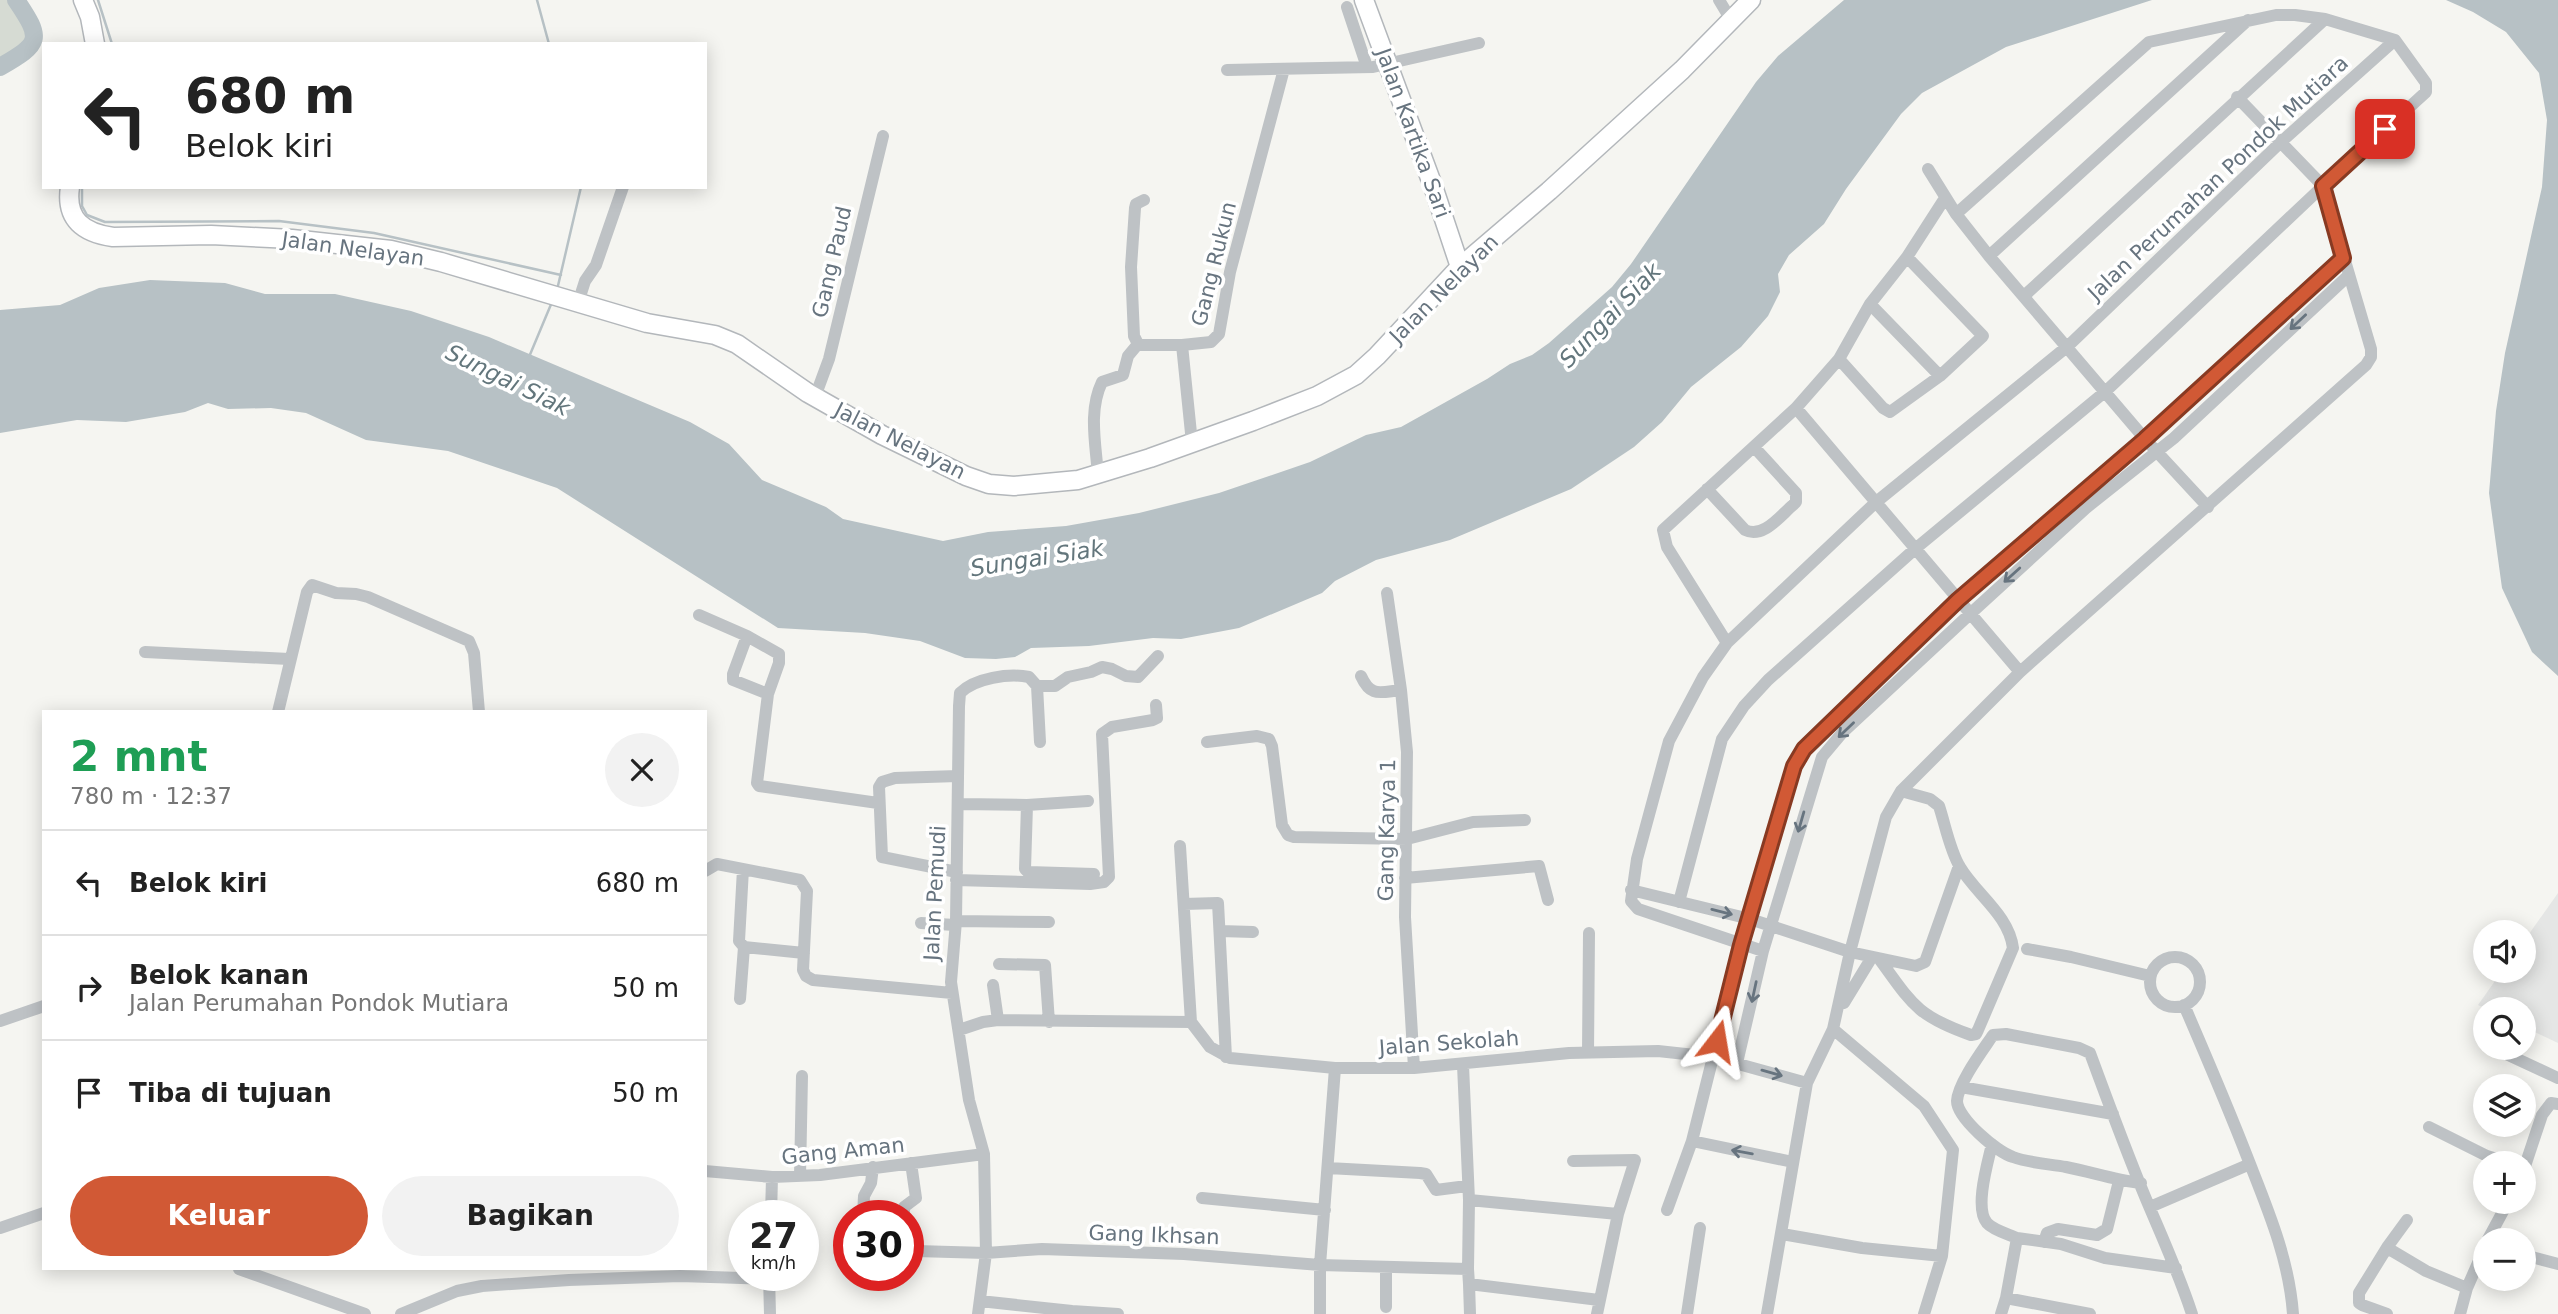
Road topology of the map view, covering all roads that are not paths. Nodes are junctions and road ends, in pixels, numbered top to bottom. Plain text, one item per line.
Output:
1 (83, 0) edge
2 (1719, 0) edge
3 (1752, 0) edge
4 (1355, 4) edge
5 (2325, 19) junction
6 (1731, 20) junction
7 (2248, 20) junction
8 (2395, 40) junction
9 (95, 42) edge
10 (1479, 43) dead end
11 (1377, 66) junction
12 (1284, 69) junction
13 (1227, 70) dead end
14 (2237, 97) junction
15 (883, 136) dead end
16 (2281, 142) junction
17 (1928, 169) dead end
18 (2323, 186) junction
19 (69, 189) edge
20 (622, 189) edge
21 (1945, 198) junction
22 (1144, 200) dead end
23 (1956, 214) junction
24 (1989, 256) junction
25 (1907, 257) junction
26 (2343, 258) junction
27 (1460, 267) junction
28 (2348, 276) junction
29 (2024, 296) junction
30 (572, 301) junction
31 (1870, 304) junction
32 (1138, 344) junction
33 (1182, 345) junction
34 (2067, 346) junction
35 (1839, 359) junction
36 (1940, 376) junction
37 (2106, 391) junction
38 (815, 397) junction
39 (1796, 408) junction
40 (2145, 439) junction
41 (1192, 443) junction
42 (1754, 447) junction
43 (2158, 452) junction
44 (1098, 476) junction
45 (1707, 489) junction
46 (1875, 503) junction
47 (2208, 507) junction
48 (1914, 549) junction
49 (1387, 593) dead end
50 (1958, 600) junction
51 (1970, 614) junction
52 (699, 615) dead end
53 (747, 636) junction
54 (1727, 643) junction
55 (145, 652) dead end
56 (1158, 656) dead end
57 (289, 659) junction
58 (2020, 672) junction
59 (1361, 676) dead end
60 (1037, 687) junction
61 (1401, 690) junction
62 (768, 694) junction
63 (1156, 705) dead end
64 (278, 710) edge
65 (479, 710) edge
66 (1040, 742) dead end
67 (1207, 742) dead end
68 (1804, 749) junction
69 (1822, 757) junction
70 (958, 776) junction
71 (1901, 791) junction
72 (1088, 801) dead end
73 (878, 803) junction
74 (959, 804) junction
75 (1027, 805) junction
76 (1525, 820) dead end
77 (1407, 839) junction
78 (1180, 846) dead end
79 (1959, 866) junction
80 (743, 869) junction
81 (707, 870) edge
82 (1094, 874) dead end
83 (956, 876) junction
84 (1405, 878) junction
85 (1632, 890) junction
86 (1548, 900) dead end
87 (1679, 901) junction
88 (1184, 904) junction
89 (1750, 919) junction
90 (1049, 922) dead end
91 (921, 923) dead end
92 (955, 923) junction
93 (1772, 925) junction
94 (1220, 932) junction
95 (1253, 932) dead end
96 (1589, 933) dead end
97 (1741, 945) junction
98 (744, 947) junction
99 (2027, 949) dead end
100 (1763, 951) junction
101 (1850, 952) junction
102 (804, 953) junction
103 (1876, 958) junction
104 (999, 964) dead end
105 (2150, 976) junction
106 (993, 985) dead end
107 (952, 993) junction
108 (740, 999) dead end
109 (2184, 1005) junction
110 (42, 1007) edge
111 (1838, 1012) junction
112 (998, 1020) junction
113 (0, 1021) edge
114 (1049, 1022) junction
115 (1191, 1022) junction
116 (1720, 1026) junction
117 (1833, 1029) junction
118 (959, 1030) junction
119 (1745, 1033) junction
120 (1588, 1053) junction
121 (1226, 1056) junction
122 (1713, 1057) junction
123 (2519, 1060) edge
124 (1737, 1063) junction
125 (1463, 1065) junction
126 (1335, 1068) junction
127 (1414, 1068) junction
128 (802, 1076) dead end
129 (2558, 1078) edge
130 (1808, 1083) junction
131 (1961, 1087) junction
132 (2556, 1102) edge
133 (2113, 1114) junction
134 (2429, 1127) dead end
135 (1692, 1141) junction
136 (1992, 1144) junction
137 (2477, 1151) edge
138 (2530, 1151) edge
139 (984, 1154) junction
140 (1573, 1161) dead end
141 (1793, 1162) junction
142 (911, 1163) junction
143 (2250, 1164) junction
144 (873, 1167) junction
145 (1328, 1168) junction
146 (707, 1171) edge
147 (800, 1176) junction
148 (772, 1177) junction
149 (2119, 1181) junction
150 (2141, 1183) junction
151 (1467, 1186) junction
152 (1202, 1198) dead end
153 (771, 1200) edge
154 (864, 1200) edge
155 (913, 1200) edge
156 (1469, 1200) junction
157 (2150, 1207) junction
158 (1325, 1210) junction
159 (1667, 1210) dead end
160 (42, 1214) edge
161 (1618, 1214) junction
162 (2407, 1220) dead end
163 (0, 1228) edge
164 (1700, 1228) dead end
165 (1782, 1234) junction
166 (2017, 1238) junction
167 (2045, 1242) junction
168 (2388, 1246) junction
169 (924, 1251) edge
170 (986, 1253) junction
171 (1942, 1256) junction
172 (2536, 1258) edge
173 (2558, 1264) edge
174 (1320, 1265) junction
175 (1386, 1268) junction
176 (2176, 1268) junction
177 (1468, 1269) junction
178 (242, 1270) edge
179 (680, 1272) edge
180 (2473, 1274) edge
181 (728, 1275) edge
182 (1469, 1284) junction
183 (2467, 1288) junction
184 (769, 1291) edge
185 (2006, 1298) junction
186 (1599, 1300) junction
187 (979, 1307) edge
188 (1386, 1307) dead end
189 (365, 1314) edge
190 (401, 1314) edge
191 (770, 1314) edge
192 (1118, 1314) edge
193 (1320, 1314) edge
194 (1470, 1314) edge
195 (1597, 1314) edge
196 (1687, 1314) edge
197 (1767, 1314) edge
198 (1924, 1314) edge
199 (2001, 1314) edge
200 (2090, 1314) edge
201 (2192, 1314) edge
202 (2293, 1314) edge
203 (2388, 1314) edge
204 (2460, 1314) edge

1 - 9 main road
2 - 6 street
3 - 6 main road, Jalan Nelayan
4 - 11 main road, Jalan Kartika Sari
5 - 7 street
5 - 8 street
5 - 14 street, Jalan Perumahan Pondok Mutiara
6 - 27 main road, Jalan Nelayan
7 - 23 street
7 - 24 street
8 - 16 street, Jalan Perumahan Pondok Mutiara
8 - 18 street
10 - 11 street
11 - 12 street
11 - 27 main road, Jalan Kartika Sari
12 - 13 street
12 - 33 street, Gang Rukun
14 - 16 street
14 - 29 street, Jalan Perumahan Pondok Mutiara
15 - 38 street, Gang Paud
16 - 18 street
16 - 34 street, Jalan Perumahan Pondok Mutiara
17 - 21 street
18 - 26 street
18 - 37 street
19 - 30 main road, Jalan Nelayan
20 - 30 street
21 - 23 street
21 - 25 street
22 - 32 street
23 - 24 street
24 - 29 street
25 - 31 street
25 - 36 street
26 - 28 street
26 - 40 street
27 - 41 main road, Jalan Nelayan
28 -> 43 street
28 - 47 street
29 - 34 street
30 - 38 main road, Jalan Nelayan
31 - 35 street
31 - 36 street
32 - 33 street
32 - 44 street
33 - 41 street, Gang Rukun
34 - 37 street
34 - 46 street, Jalan Perumahan Pondok Mutiara
35 - 36 street
35 - 39 street
37 - 40 street
37 - 48 street
38 - 44 main road, Jalan Nelayan
39 - 42 street
39 - 46 street
40 - 43 street
40 - 50 street
41 - 44 main road, Jalan Nelayan
42 - 45 street
42 - 45 street
43 - 47 street
43 -> 51 street
45 - 54 street
46 - 48 street
46 - 54 street, Jalan Perumahan Pondok Mutiara
47 - 58 street
48 - 50 street
48 - 87 street
49 - 61 street, Gang Karya 1
50 - 51 street
50 - 68 street
51 - 58 street
51 -> 69 street
52 - 53 street
53 - 62 street
53 - 62 street
54 - 85 street, Jalan Perumahan Pondok Mutiara
55 - 57 street
56 - 60 street
57 - 64 street
57 - 65 street
58 - 71 street
59 - 61 street
60 - 66 street
60 - 70 street, Jalan Pemudi
61 - 77 street, Gang Karya 1
62 - 73 street
63 - 83 street
67 - 77 street
68 - 69 street
68 - 89 street
69 -> 93 street
70 - 73 street
70 - 74 street, Jalan Pemudi
71 - 79 street
71 - 101 street
72 - 75 street
73 - 83 street
74 - 75 street
74 - 83 street, Jalan Pemudi
75 - 82 street
76 - 77 street
77 - 84 street, Gang Karya 1
78 - 88 street
79 - 103 street
79 - 103 street
80 - 81 street
80 - 98 street
80 - 102 street
83 - 92 street, Jalan Pemudi
84 - 86 street
84 - 127 street, Gang Karya 1
85 - 87 street
85 - 97 street
87 -> 89 street
88 - 94 street
88 - 115 street
89 - 93 street
89 - 97 street
90 - 92 street
91 - 92 street
92 - 107 street, Jalan Pemudi
93 - 100 street
93 - 101 street
94 - 95 street
94 - 121 street
96 - 120 street
97 - 100 street
97 - 116 street
98 - 102 street
98 - 108 street
99 - 105 street
100 -> 119 street
101 - 103 street
101 - 111 street
102 - 107 street
103 - 111 street
104 - 114 street
105 - 109 street
105 - 109 street
106 - 112 street
107 - 118 street, Jalan Pemudi
109 - 143 street
110 - 113 street
111 - 117 street
112 - 114 street
112 - 118 street
114 - 115 street
115 - 121 street
116 - 119 street
116 - 122 street
117 - 130 street
117 - 171 street
118 - 139 street, Jalan Pemudi
119 - 124 street
120 - 122 street, Jalan Sekolah
120 - 125 street, Jalan Sekolah
121 - 126 street, Jalan Sekolah
122 - 124 street, Jalan Sekolah
122 - 135 street
123 - 129 street
124 -> 130 street, Jalan Sekolah
125 - 127 street, Jalan Sekolah
125 - 151 street
126 - 127 street, Jalan Sekolah
126 - 145 street
128 - 147 street
130 - 141 street
131 - 133 street
131 - 133 street
131 - 136 street
132 - 138 street
133 - 150 street
134 - 137 street
141 -> 135 street
135 - 159 street
136 - 149 street
136 - 166 street
139 - 142 street, Gang Aman
139 - 170 street, Jalan Pemudi
140 - 161 street
141 - 165 street
142 - 144 street, Gang Aman
142 - 155 street
143 - 157 street
143 - 202 street
144 - 147 street, Gang Aman
144 - 154 street
145 - 151 street
145 - 158 street
146 - 148 street, Gang Aman
147 - 148 street, Gang Aman
148 - 153 street
149 - 150 street
149 - 167 street
150 - 157 street
151 - 156 street
152 - 158 street
156 - 161 street
156 - 177 street
157 - 176 street
158 - 174 street
160 - 163 street
161 - 186 street
162 - 168 street
164 - 196 street
165 - 171 street
165 - 197 street
166 - 167 street
166 - 185 street
167 - 176 street
168 - 183 street
168 - 203 street
169 - 170 street, Gang Ikhsan
170 - 174 street, Gang Ikhsan
170 - 187 street, Jalan Pemudi
171 - 198 street
172 - 173 street
174 - 175 street, Gang Ikhsan
174 - 193 street
175 - 177 street, Gang Ikhsan
175 - 188 street
176 - 201 street
177 - 182 street
178 - 189 street
179 - 181 street
179 - 190 street
180 - 183 street
182 - 186 street
182 - 194 street
183 - 204 street
184 - 191 street
185 - 199 street
185 - 200 street
186 - 195 street
187 - 192 street

